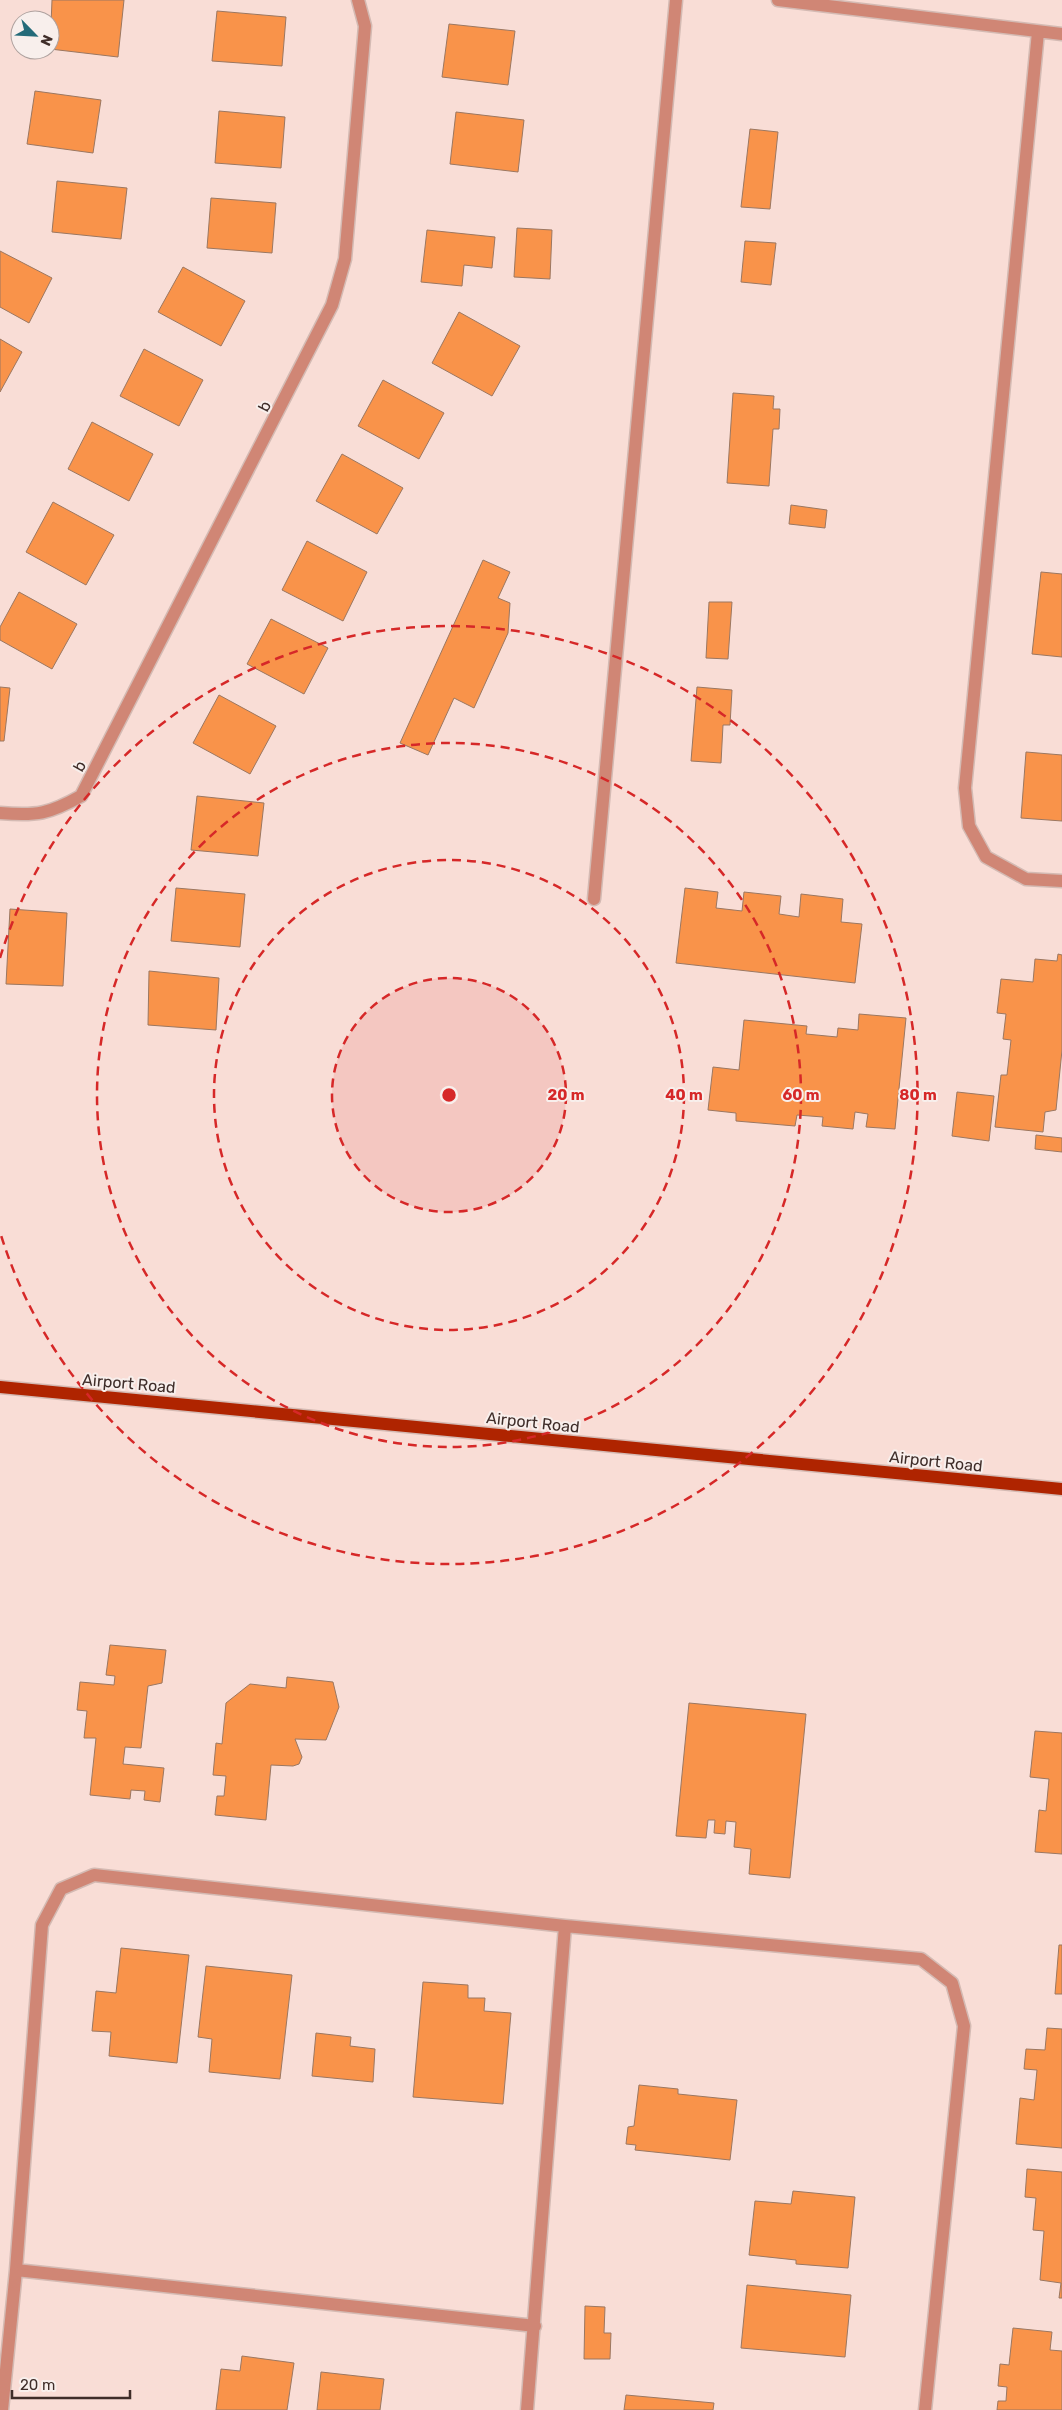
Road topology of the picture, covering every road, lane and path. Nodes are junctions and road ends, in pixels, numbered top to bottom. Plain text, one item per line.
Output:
1 (358, 0) edge
2 (676, 0) edge
3 (778, 0) edge
4 (1038, 32) junction
5 (1062, 34) edge
6 (0, 813) edge
7 (1062, 881) edge
8 (594, 899) dead end
9 (0, 1387) edge
10 (1062, 1490) edge
11 (565, 1926) junction
12 (16, 2270) junction
13 (535, 2326) junction
14 (2, 2410) edge
15 (527, 2410) edge
16 (925, 2410) edge

1 - 6 street, b
2 - 8 street
3 - 4 street
4 - 5 street
4 - 7 street
9 - 10 main road, Airport Road
11 - 12 street
11 - 13 street
11 - 16 street
12 - 13 street
12 - 14 street
13 - 15 street

